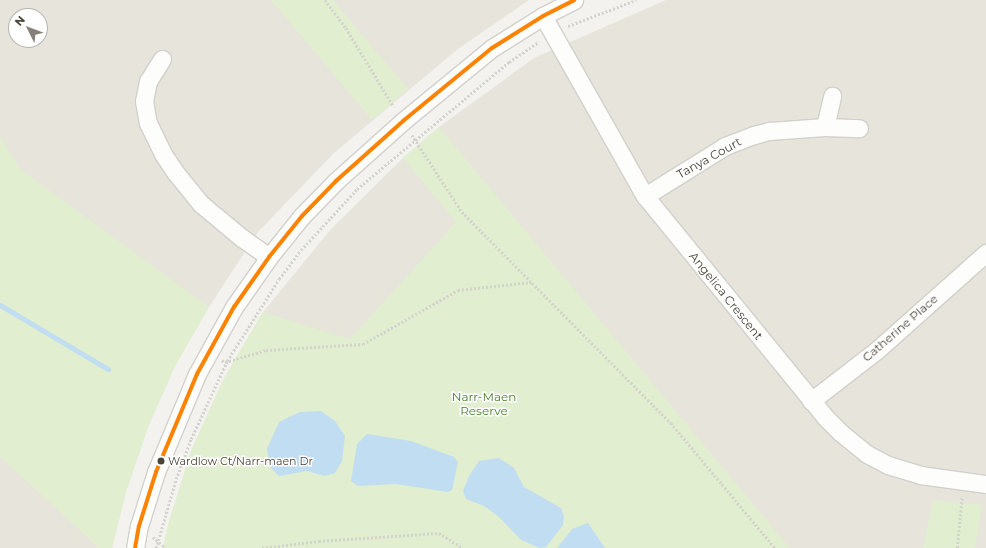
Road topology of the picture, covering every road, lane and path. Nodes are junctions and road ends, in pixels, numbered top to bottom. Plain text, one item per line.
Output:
1 (325, 0) edge
2 (574, 0) edge
3 (636, 0) edge
4 (543, 16) junction
5 (553, 34) junction
6 (162, 59) dead end
7 (832, 96) dead end
8 (403, 121) junction
9 (825, 127) junction
10 (859, 128) dead end
11 (415, 139) junction
12 (645, 196) junction
13 (986, 253) edge
14 (269, 257) junction
15 (532, 282) junction
16 (209, 351) junction
17 (227, 361) junction
18 (811, 401) junction
19 (963, 482) junction
20 (986, 484) edge
21 (135, 548) edge
22 (156, 548) edge
23 (262, 548) edge
24 (463, 548) edge
25 (775, 548) edge
26 (957, 548) edge

1 - 8 path
2 - 4 street
3 - 5 path
4 - 5 street, Angelica Crescent
4 - 8 street
5 - 11 path
5 - 12 street, Angelica Crescent
6 - 14 street
7 - 9 street
8 - 11 path
8 - 14 street
9 - 10 street, Tanya Court
9 - 12 street, Tanya Court
11 - 15 path
11 - 17 path
12 - 18 street, Angelica Crescent
13 - 18 street, Catherine Place
14 - 16 street
15 - 17 path
15 - 25 path
16 - 17 path
16 - 21 street
17 - 22 path
18 - 19 street, Angelica Crescent
19 - 20 street, Angelica Crescent
19 - 26 path
23 - 24 path

